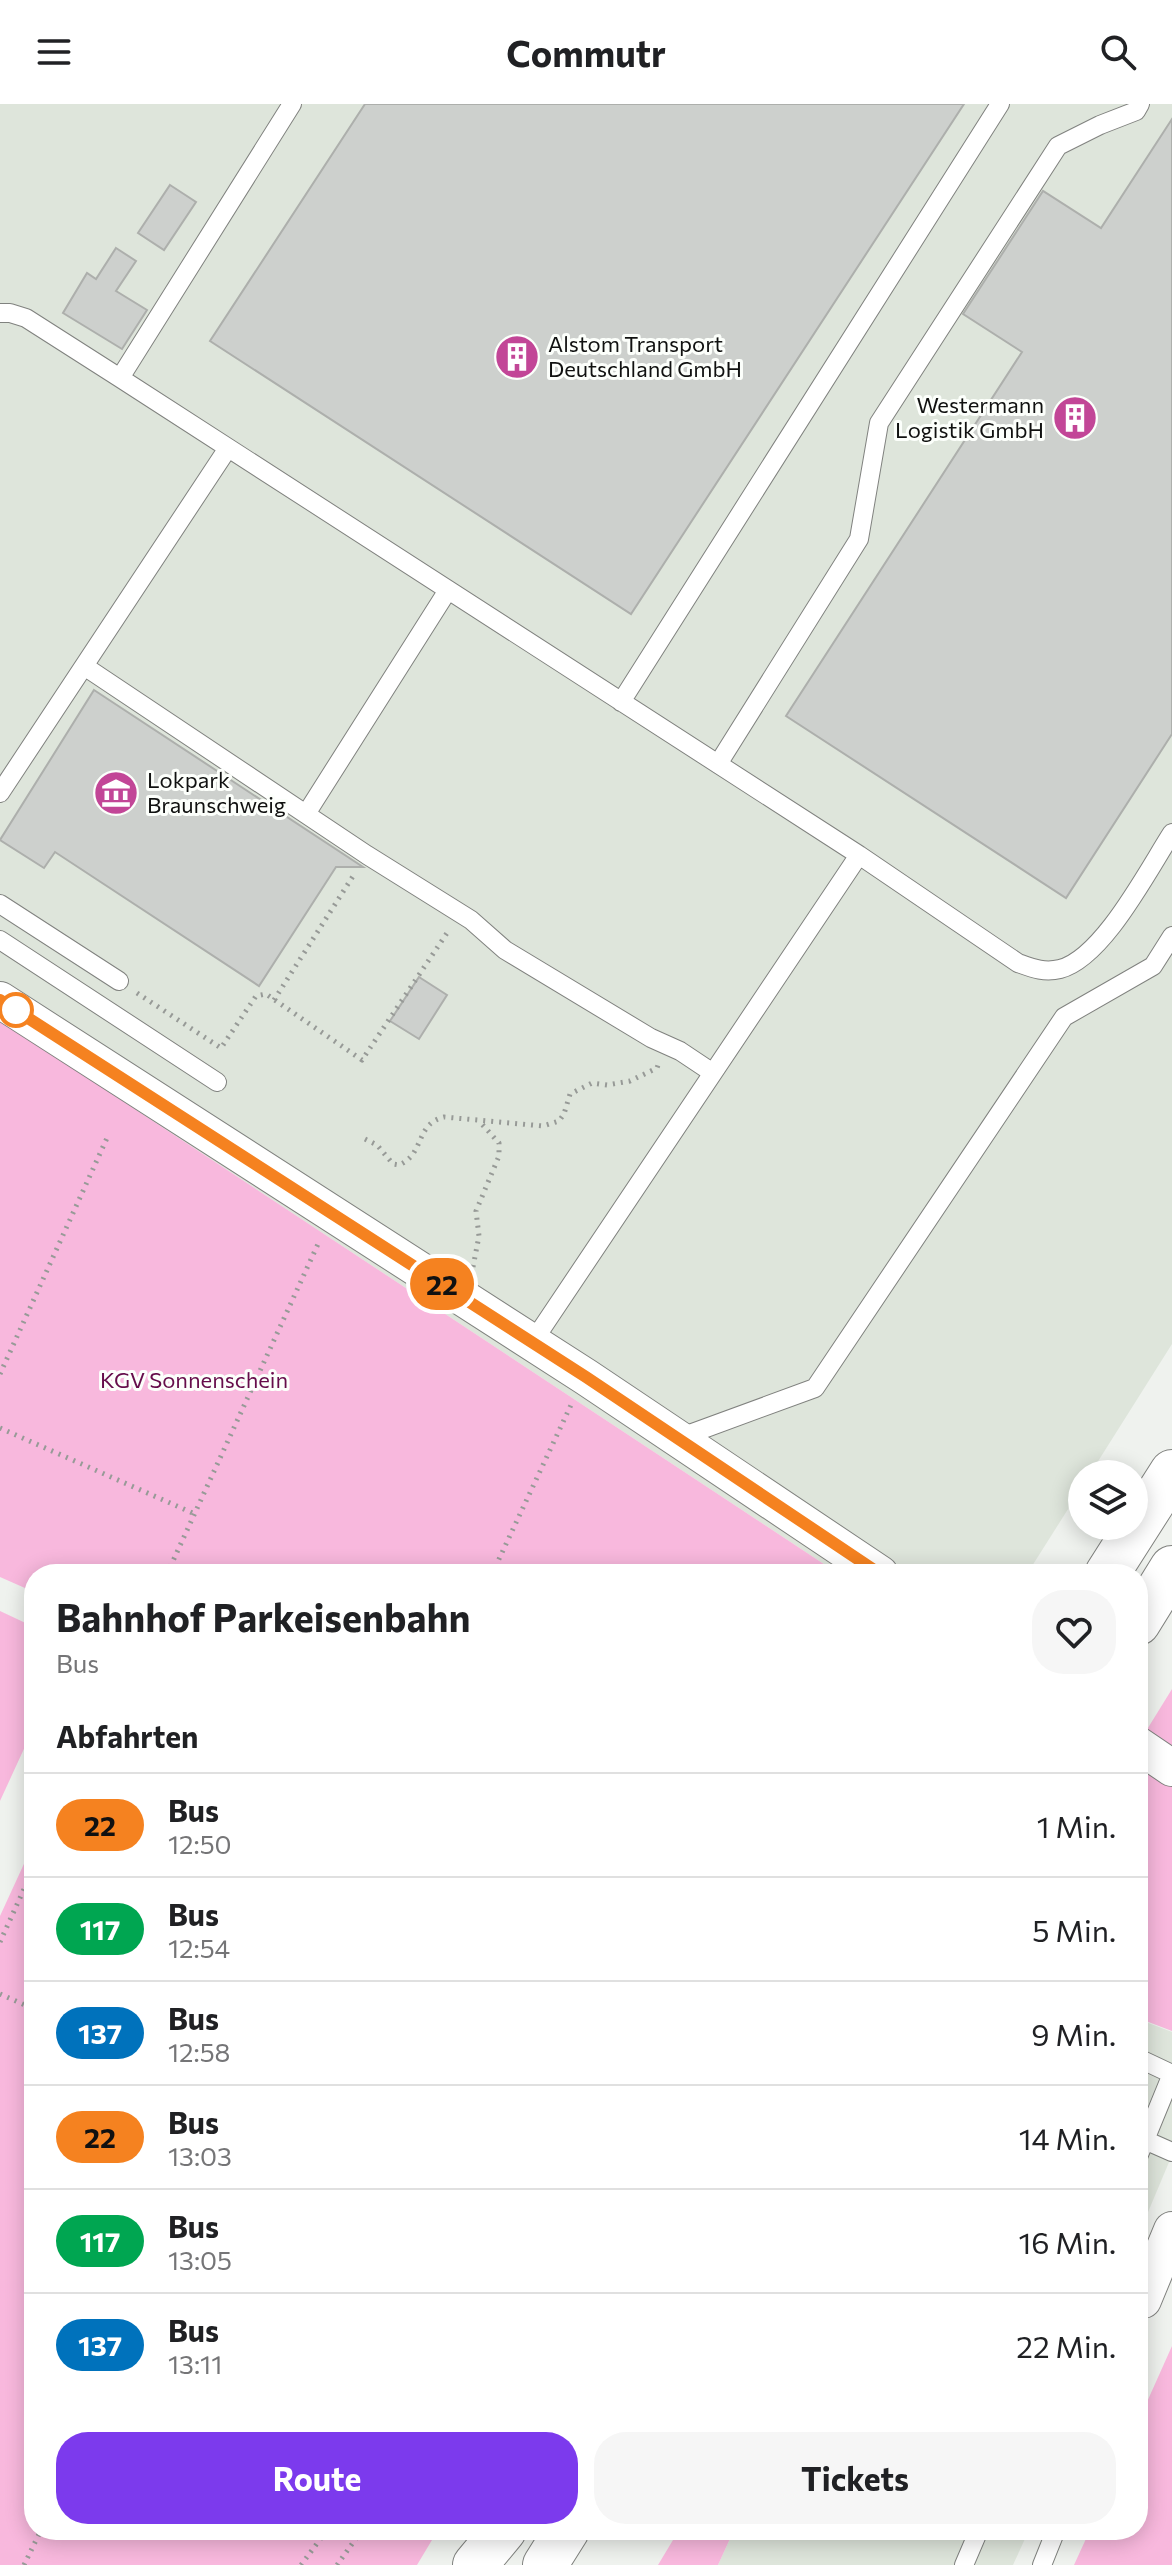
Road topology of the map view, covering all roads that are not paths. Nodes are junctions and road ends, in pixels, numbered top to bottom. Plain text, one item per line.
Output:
1 (292, 104) edge
2 (1000, 104) edge
3 (1140, 104) edge
4 (0, 313) edge
5 (120, 378) junction
6 (228, 448) junction
7 (448, 590) junction
8 (84, 666) junction
9 (621, 702) junction
10 (718, 764) junction
11 (0, 793) edge
12 (306, 814) junction
13 (1172, 833) edge
14 (859, 855) junction
15 (0, 904) edge
16 (1172, 936) edge
17 (0, 940) edge
18 (119, 981) road end
19 (0, 1000) edge
20 (713, 1073) junction
21 (217, 1082) dead end
22 (532, 1343) junction
23 (676, 1439) junction
24 (1172, 1472) edge
25 (865, 1564) edge
26 (1113, 1564) edge
27 (1172, 1568) edge
28 (1148, 1607) edge
29 (1148, 1751) edge
30 (1172, 1767) edge
31 (1148, 2063) edge
32 (1172, 2074) edge
33 (1148, 2127) edge
34 (1148, 2147) edge
35 (1172, 2152) edge
36 (1172, 2230) edge
37 (1148, 2287) edge
38 (497, 2540) edge
39 (500, 2540) edge
40 (561, 2540) edge
41 (581, 2540) edge
42 (975, 2540) edge
43 (1052, 2540) edge
44 (475, 2565) edge
45 (486, 2565) edge
46 (545, 2565) edge
47 (572, 2565) edge
48 (964, 2565) edge
49 (1042, 2565) edge

1 - 5 lane
2 - 9 lane
3 - 10 lane
4 - 5 lane
5 - 6 lane
6 - 7 lane
6 - 8 lane
7 - 9 lane
7 - 12 lane
8 - 11 lane
8 - 12 lane
9 - 10 lane
10 - 14 lane
12 - 20 lane
13 - 14 lane
14 - 20 lane
15 - 18 lane
16 - 23 lane
17 - 21 lane
19 - 22 street
20 - 22 lane
22 - 23 street
23 - 25 street
24 - 26 highway
27 - 28 highway
29 - 30 street
31 - 32 lane
32 - 33 lane
34 - 35 lane
36 - 37 street
38 - 44 highway
39 - 45 highway
40 - 46 highway
41 - 47 highway
42 - 48 lane
43 - 49 lane

